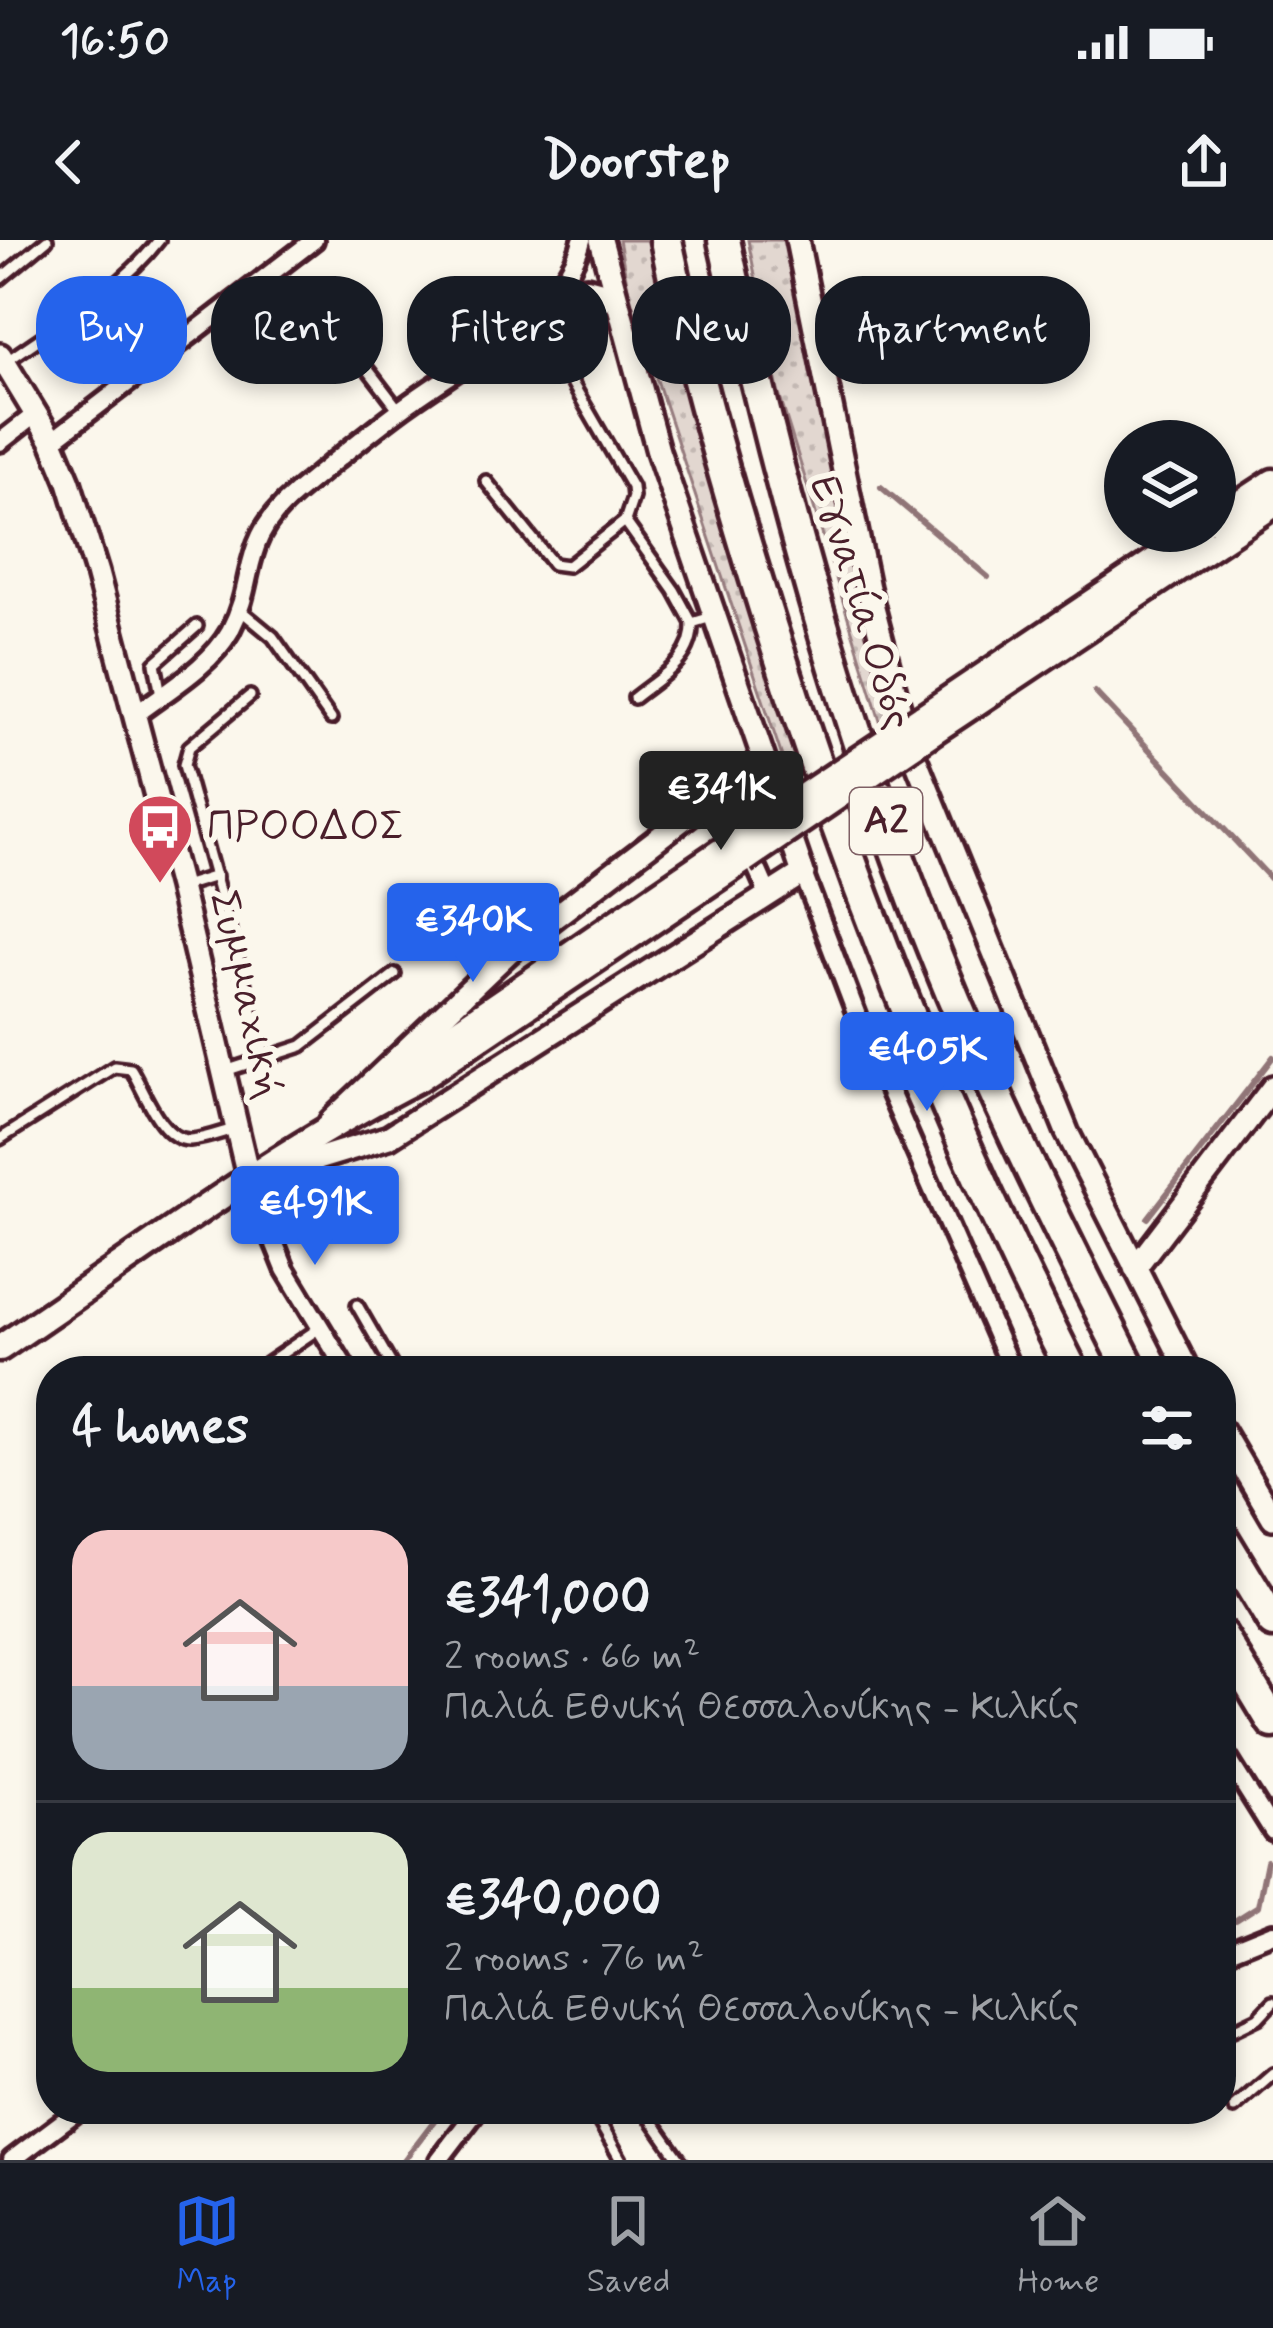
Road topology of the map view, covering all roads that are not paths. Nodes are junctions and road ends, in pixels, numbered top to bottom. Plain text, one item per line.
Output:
1 (47, 240) edge
2 (159, 240) edge
3 (314, 240) edge
4 (582, 240) edge
5 (602, 240) edge
6 (666, 240) edge
7 (724, 240) edge
8 (797, 240) edge
9 (565, 276) edge
10 (0, 278) edge
11 (608, 291) edge
12 (614, 293) junction
13 (608, 298) edge
14 (3, 359) edge
15 (380, 384) edge
16 (436, 384) edge
17 (574, 384) edge
18 (400, 410) junction
19 (37, 413) junction
20 (52, 441) junction
21 (0, 442) edge
22 (486, 481) dead end
23 (1273, 482) edge
24 (1236, 506) edge
25 (1273, 506) edge
26 (625, 521) junction
27 (1169, 552) edge
28 (239, 609) junction
29 (715, 616) junction
30 (692, 623) junction
31 (197, 626) dead end
32 (161, 695) junction
33 (250, 696) dead end
34 (634, 698) dead end
35 (134, 716) junction
36 (331, 719) dead end
37 (927, 725) junction
38 (762, 759) junction
39 (722, 789) junction
40 (803, 873) junction
41 (216, 876) junction
42 (180, 887) junction
43 (769, 896) junction
44 (482, 911) dead end
45 (508, 952) junction
46 (394, 974) dead end
47 (265, 1057) junction
48 (225, 1071) junction
49 (1273, 1087) edge
50 (237, 1128) junction
51 (0, 1139) edge
52 (309, 1142) junction
53 (249, 1180) junction
54 (1135, 1268) junction
55 (357, 1305) dead end
56 (321, 1327) junction
57 (0, 1348) edge
58 (278, 1356) edge
59 (338, 1356) edge
60 (386, 1356) edge
61 (1005, 1356) edge
62 (1065, 1356) edge
63 (1124, 1356) edge
64 (1180, 1356) edge
65 (1236, 1455) edge
66 (1273, 1518) edge
67 (1236, 1562) edge
68 (1273, 1622) edge
69 (1236, 1661) edge
70 (1273, 1722) edge
71 (1236, 1772) edge
72 (1273, 1831) edge
73 (1273, 1933) edge
74 (1236, 1948) edge
75 (1273, 2002) edge
76 (1236, 2029) edge
77 (1273, 2074) edge
78 (1236, 2106) edge
79 (60, 2124) edge
80 (467, 2124) edge
81 (601, 2124) edge
82 (655, 2124) edge
83 (12, 2160) edge
84 (439, 2160) edge
85 (621, 2160) edge
86 (680, 2160) edge

1 - 10 lane
2 - 14 lane
3 - 20 street
4 - 9 street
5 - 12 street
6 - 62 highway, Α2
7 - 63 highway, Εγνατία Οδός / Α2
8 - 54 street
11 - 12 street
12 - 13 street
12 - 29 street
14 - 19 street, Συμμαχική
15 - 18 lane
16 - 18 street
17 - 26 lane
18 - 28 street
19 - 20 street, Συμμαχική
19 - 21 street
20 - 35 street, Συμμαχική
22 - 26 lane
23 - 24 main road
25 - 37 main road
26 - 30 lane
27 - 37 main road
28 - 32 street
28 - 36 lane
29 - 30 lane
29 - 38 street
30 - 34 lane
31 - 32 lane
32 - 35 street
33 - 41 lane
35 - 42 street, Συμμαχική
37 - 52 main road, bridge
38 - 39 street
38 - 40 street
39 - 43 street
39 - 45 street
40 - 43 street
40 - 61 street
41 - 42 lane
41 - 47 lane
42 - 48 street, Συμμαχική
43 - 53 street
44 - 45 lane
45 - 52 street
46 - 47 lane
47 - 48 lane
48 - 50 street, Συμμαχική
49 - 54 street
50 - 51 lane
50 - 53 street, Συμμαχική
52 - 53 main road
53 - 56 street, Συμμαχική
53 - 57 main road
54 - 64 street
55 - 60 lane
56 - 58 lane
56 - 59 street, Συμμαχική
65 - 66 street
67 - 68 highway
69 - 70 highway
71 - 72 street
73 - 74 street
75 - 76 lane
77 - 78 lane
79 - 83 street
80 - 84 street
81 - 85 lane
82 - 86 lane

